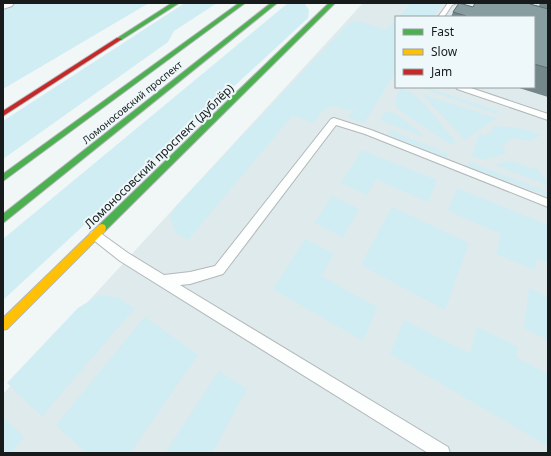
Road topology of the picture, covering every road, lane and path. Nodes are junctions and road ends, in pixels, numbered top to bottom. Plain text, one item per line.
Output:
1 (8, 3) edge
2 (176, 3) edge
3 (242, 3) edge
4 (274, 3) edge
5 (454, 3) edge
6 (3, 5) edge
7 (327, 5) edge
8 (442, 16) edge
9 (463, 88) edge
10 (3, 114) edge
11 (548, 117) edge
12 (3, 178) edge
13 (548, 203) edge
14 (3, 219) edge
15 (95, 235) junction
16 (164, 281) junction
17 (3, 325) edge
18 (442, 453) edge

1 - 6 street
2 - 10 main road
3 - 12 main road, Ломоносовский проспект
4 - 14 main road, Ломоносовский проспект
5 - 8 lane
7 - 15 main road, Ломоносовский проспект (дублёр)
9 - 11 lane
13 - 16 lane
15 - 16 lane
15 - 17 main road, Ломоносовский проспект (дублёр)
16 - 18 lane

